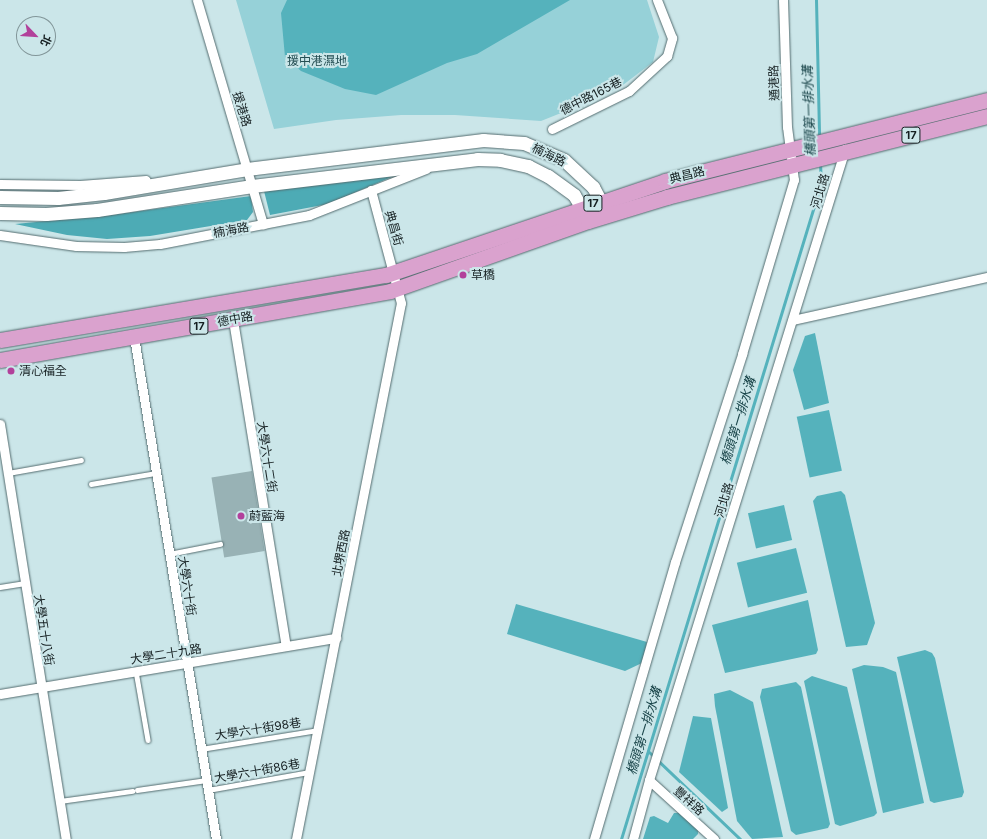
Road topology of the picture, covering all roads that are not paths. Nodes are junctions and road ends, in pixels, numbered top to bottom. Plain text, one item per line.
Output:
1 (197, 0) edge
2 (657, 0) edge
3 (783, 0) edge
4 (987, 100) edge
5 (987, 116) edge
6 (552, 129) dead end
7 (840, 137) junction
8 (793, 150) junction
9 (840, 153) junction
10 (454, 160) junction
11 (795, 165) junction
12 (247, 169) junction
13 (227, 172) junction
14 (0, 184) edge
15 (252, 186) junction
16 (371, 190) junction
17 (0, 197) edge
18 (602, 201) junction
19 (582, 207) junction
20 (0, 213) edge
21 (607, 215) junction
22 (588, 221) junction
23 (263, 224) junction
24 (0, 235) edge
25 (394, 272) junction
26 (987, 277) edge
27 (398, 289) junction
28 (233, 320) junction
29 (793, 320) junction
30 (134, 337) junction
31 (0, 340) edge
32 (0, 360) edge
33 (0, 424) edge
34 (81, 460) dead end
35 (8, 473) junction
36 (156, 473) junction
37 (91, 484) dead end
38 (220, 544) dead end
39 (170, 554) junction
40 (24, 583) junction
41 (0, 587) edge
42 (336, 638) junction
43 (286, 646) junction
44 (187, 663) junction
45 (136, 671) junction
46 (40, 686) junction
47 (0, 694) edge
48 (318, 730) junction
49 (148, 740) dead end
50 (201, 749) junction
51 (310, 772) junction
52 (650, 777) junction
53 (206, 780) junction
54 (208, 790) junction
55 (60, 801) junction
56 (66, 839) edge
57 (216, 839) edge
58 (296, 839) edge
59 (594, 839) edge
60 (633, 839) edge
61 (714, 839) edge

1 - 12 street, 援港路
2 - 6 street, 德中路165巷
3 - 8 street, 通港路
4 - 7 main road, 典昌路 / 17
5 - 9 main road, 典昌路 / 17
7 - 8 main road, 典昌路 / 17
7 - 9 street, 河北路
8 - 11 street, 通港路
8 - 18 main road, 典昌路 / 17
9 - 11 main road, 典昌路 / 17
9 - 29 street, 河北路
10 - 15 street, 楠海路
10 - 16 street, 楠海路
10 - 19 street, 楠海路
11 - 21 main road, 典昌路 / 17
11 - 59 street, 通港路
12 - 13 street, 楠海路
12 - 15 street, 援港路
12 - 18 street, 楠海路
13 - 14 street, 楠海路
13 - 17 street, 楠海路
15 - 20 street, 楠海路
15 - 23 street, 援港路
16 - 23 street, 楠海路
16 - 25 street, 典昌街
18 - 19 main road, 典昌路 / 17
18 - 21 street, 楠海路
19 - 22 street, 楠海路
19 - 25 main road, 典昌路 / 17
21 - 22 main road, 典昌路 / 17
22 - 27 main road, 典昌路 / 17
23 - 24 street, 楠海路
25 - 27 street, 北堺西路
25 - 31 main road, 德中路 / 17
26 - 29 street
27 - 28 main road, 德中路 / 17
27 - 42 street, 北堺西路
28 - 30 main road, 德中路 / 17
28 - 43 street, 大學六十二街
29 - 52 street, 河北路
30 - 32 main road, 德中路 / 17
30 - 36 street, 大學六十街
33 - 35 street, 大學五十八街
34 - 35 lane
35 - 40 street, 大學五十八街
36 - 37 lane
36 - 39 street, 大學六十街
38 - 39 lane
39 - 44 street, 大學六十街
40 - 41 lane
40 - 46 street, 大學五十八街
42 - 43 street, 大學二十九路
42 - 48 street, 北堺西路
43 - 44 street, 大學二十九路
44 - 45 street, 大學二十九路
44 - 50 street, 大學六十街
45 - 46 street, 大學二十九路
45 - 49 lane
46 - 47 street, 大學二十九路
46 - 55 street, 大學五十八街
48 - 50 lane, 大學六十街98巷
48 - 51 street, 北堺西路
50 - 53 street, 大學六十街
51 - 54 lane, 大學六十街86巷
51 - 58 street, 北堺西路
52 - 60 street, 河北路
52 - 61 street, 豐祥路
53 - 54 street, 大學六十街
53 - 55 lane
54 - 57 street, 大學六十街
55 - 56 street, 大學五十八街

